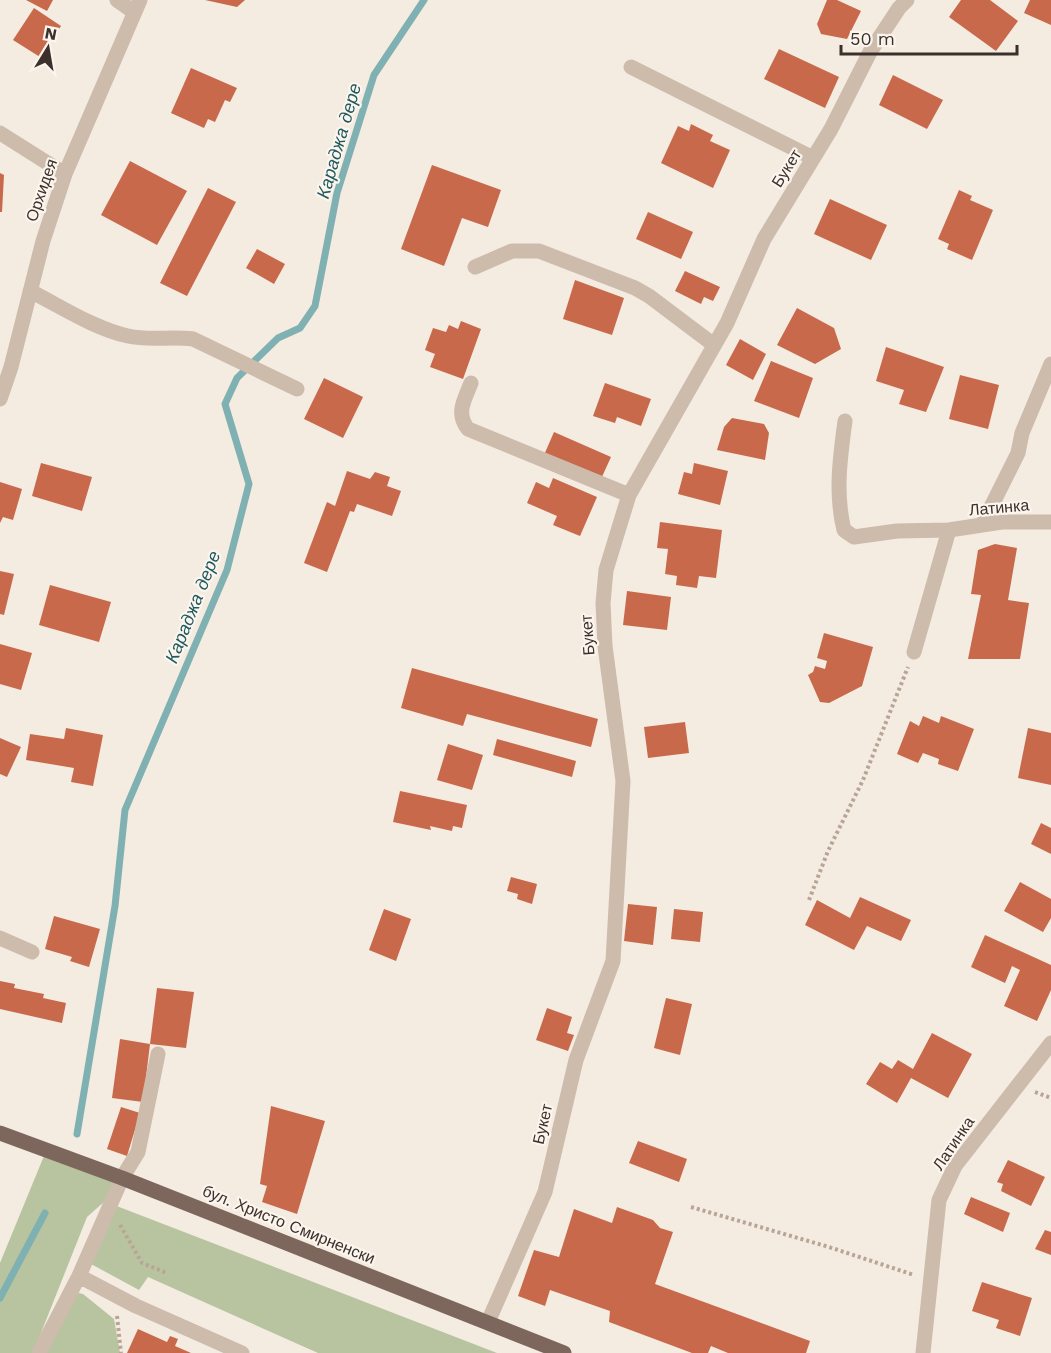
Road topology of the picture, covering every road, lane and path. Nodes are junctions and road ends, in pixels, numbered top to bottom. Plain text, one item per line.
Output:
1 (117, 0) edge
2 (907, 0) edge
3 (137, 6) edge
4 (631, 67) dead end
5 (0, 133) edge
6 (813, 158) junction
7 (65, 174) junction
8 (475, 267) dead end
9 (30, 291) junction
10 (714, 345) junction
11 (1051, 364) edge
12 (471, 383) dead end
13 (297, 388) dead end
14 (0, 399) edge
15 (845, 422) dead end
16 (629, 495) junction
17 (1051, 522) edge
18 (982, 525) junction
19 (949, 530) junction
20 (914, 652) joint
21 (809, 900) dead end
22 (0, 938) edge
23 (32, 952) dead end
24 (1051, 1043) edge
25 (158, 1054) dead end
26 (0, 1133) edge
27 (122, 1178) junction
28 (110, 1203) junction
29 (691, 1207) dead end
30 (167, 1274) dead end
31 (79, 1276) junction
32 (930, 1281) junction
33 (114, 1295) junction
34 (488, 1322) junction
35 (39, 1353) edge
36 (121, 1353) edge
37 (242, 1353) edge
38 (562, 1353) edge
39 (923, 1353) edge

1 - 3 street
2 - 6 street, Букет
3 - 7 street, Орхидея
4 - 6 street
5 - 7 street
6 - 10 street, Букет
7 - 9 street, Орхидея
8 - 10 street
9 - 13 street
9 - 14 street, Орхидея
10 - 16 street, Букет
11 - 18 street
12 - 16 street
15 - 19 street, Латинка
16 - 34 street, Букет
17 - 18 street, Латинка
18 - 19 street, Латинка
19 - 20 street
20 - 21 path
22 - 23 street
24 - 32 street, Латинка
25 - 27 street
26 - 27 main road, бул. Христо Смирненски
27 - 28 street
27 - 34 main road, бул. Христо Смирненски
28 - 30 path
28 - 31 street
29 - 32 path
31 - 33 street
31 - 35 street
32 - 39 street, Латинка
33 - 36 path
33 - 37 street
34 - 38 main road, бул. Христо Смирненски

